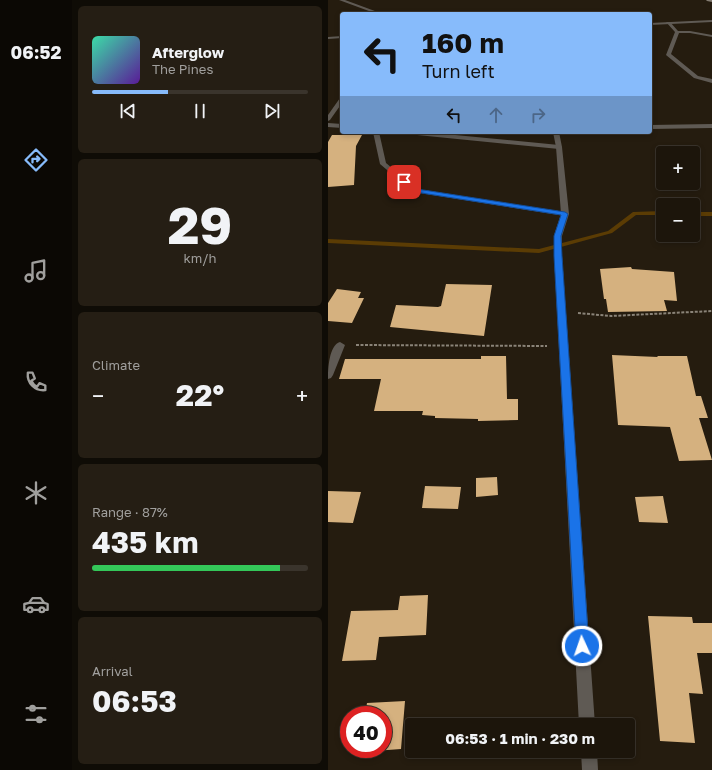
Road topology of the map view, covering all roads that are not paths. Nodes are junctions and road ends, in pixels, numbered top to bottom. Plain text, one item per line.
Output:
1 (341, 0) edge
2 (708, 0) edge
3 (712, 1) edge
4 (375, 12) edge
5 (712, 22) edge
6 (668, 23) junction
7 (652, 24) edge
8 (677, 32) junction
9 (712, 36) edge
10 (340, 37) edge
11 (328, 38) edge
12 (712, 81) edge
13 (340, 102) edge
14 (328, 119) edge
15 (328, 125) edge
16 (340, 126) edge
17 (712, 126) edge
18 (652, 127) edge
19 (376, 134) edge
20 (426, 134) edge
21 (480, 134) edge
22 (556, 134) edge
23 (481, 140) junction
24 (559, 147) junction
25 (565, 214) junction
26 (340, 345) road end
27 (328, 375) edge
28 (587, 718) edge
29 (589, 758) edge
30 (590, 770) edge

1 - 4 street
2 - 3 main road
5 - 6 street
6 - 7 street
6 - 8 street
8 - 9 street
8 - 12 street
10 - 11 street
13 - 14 street
15 - 16 street
17 - 18 street
19 - 25 street
20 - 23 street
21 - 23 street
22 - 24 street
23 - 24 street
24 - 25 street
25 - 28 street
26 - 27 street
29 - 30 street

